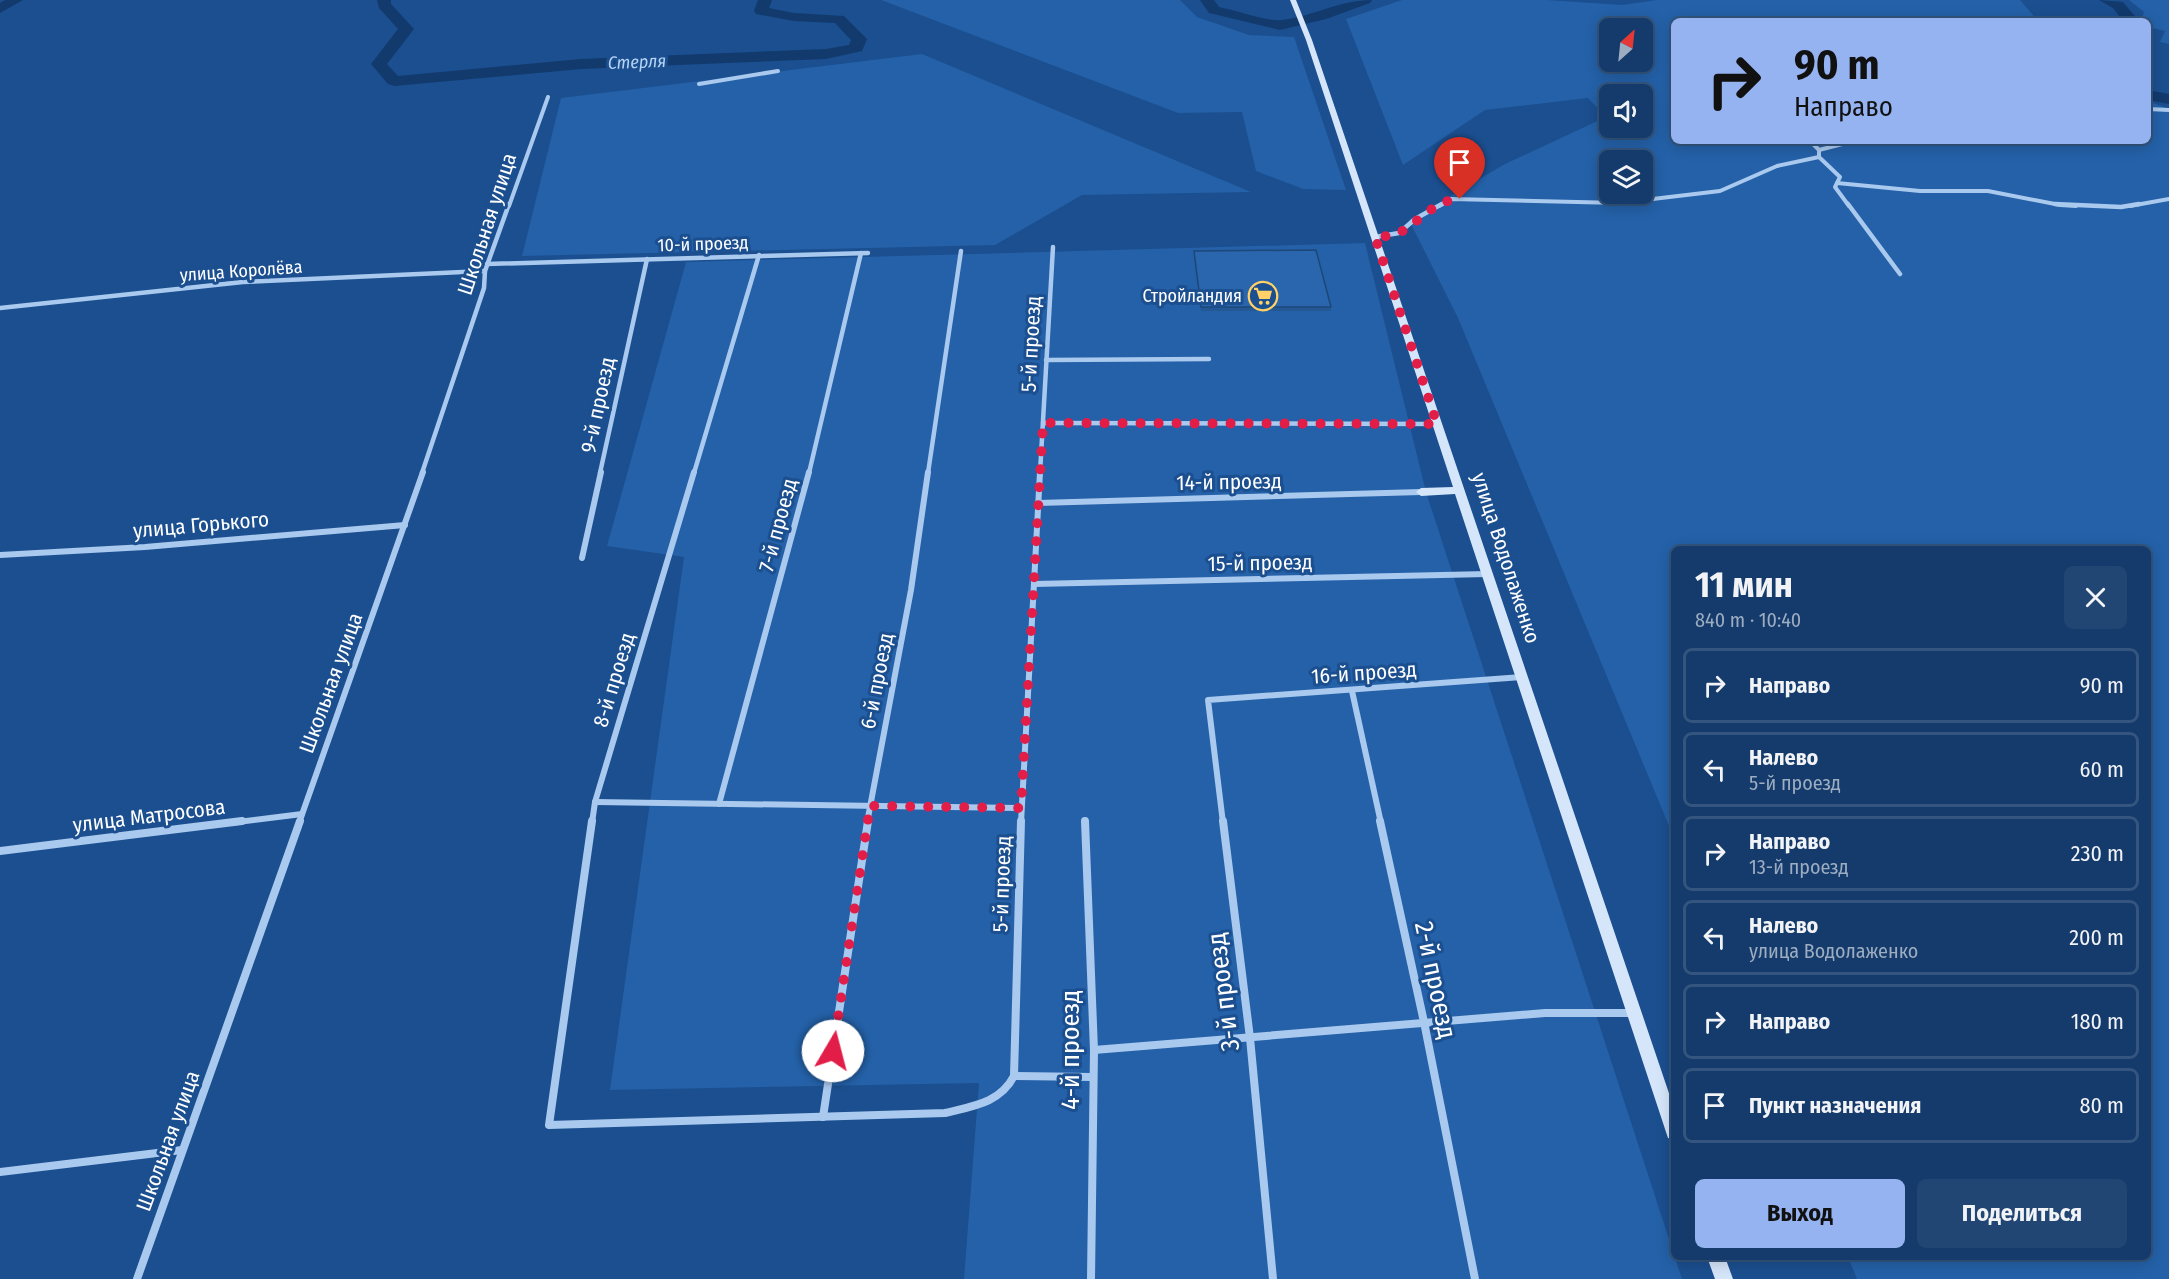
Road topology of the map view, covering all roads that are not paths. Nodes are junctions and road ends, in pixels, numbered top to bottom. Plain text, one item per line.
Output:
1 (1294, 2) edge
2 (778, 71) dead end
3 (699, 84) dead end
4 (549, 97) dead end
5 (2151, 109) edge
6 (2169, 110) edge
7 (1813, 144) edge
8 (1842, 144) edge
9 (1819, 150) junction
10 (1819, 157) junction
11 (1837, 183) junction
12 (2169, 199) edge
13 (1375, 237) junction
14 (1053, 247) dead end
15 (961, 251) dead end
16 (868, 253) dead end
17 (861, 254) junction
18 (759, 255) junction
19 (647, 259) junction
20 (486, 267) junction
21 (1900, 274) dead end
22 (0, 308) edge
23 (1209, 359) dead end
24 (1046, 360) junction
25 (1043, 423) junction
26 (1437, 424) junction
27 (1460, 490) junction
28 (1421, 492) joint
29 (1038, 503) junction
30 (405, 525) junction
31 (0, 555) edge
32 (582, 558) dead end
33 (1488, 574) junction
34 (1034, 584) junction
35 (1522, 677) junction
36 (1352, 691) junction
37 (1208, 700) joint
38 (595, 802) junction
39 (719, 804) junction
40 (870, 806) junction
41 (1021, 808) junction
42 (302, 814) junction
43 (1085, 821) dead end
44 (0, 851) edge
45 (1634, 1012) junction
46 (1424, 1022) junction
47 (1250, 1038) junction
48 (1094, 1050) junction
49 (1014, 1076) junction
50 (1092, 1077) junction
51 (823, 1117) junction
52 (1671, 1123) edge
53 (182, 1149) junction
54 (0, 1172) edge
55 (1717, 1260) edge
56 (137, 1279) edge
57 (1091, 1279) edge
58 (1274, 1279) edge
59 (1475, 1279) edge
60 (1724, 1279) edge

1 - 13 main road, улица Водолаженко
2 - 3 street
4 - 20 street, Школьная улица
5 - 6 street
7 - 9 street
8 - 9 street
9 - 10 street
10 - 11 street
10 - 13 street
11 - 12 street
11 - 21 street
13 - 26 main road, улица Водолаженко
14 - 24 street, 5-й проезд
15 - 40 street, 6-й проезд
16 - 17 street, 10-й проезд
17 - 18 street, 10-й проезд
17 - 39 street, 7-й проезд
18 - 19 street, 10-й проезд
18 - 38 street, 8-й проезд
19 - 20 street, 10-й проезд
19 - 32 street, 9-й проезд
20 - 22 street, улица Королёва
20 - 30 street, Школьная улица
23 - 24 street
24 - 25 street, 5-й проезд
25 - 26 street
25 - 29 street, 5-й проезд
26 - 27 main road, улица Водолаженко
27 - 28 main road
27 - 33 main road, улица Водолаженко
28 - 29 street, 14-й проезд
29 - 34 street, 5-й проезд
30 - 31 street, улица Горького
30 - 42 street, Школьная улица
33 - 34 street, 15-й проезд
33 - 35 main road, улица Водолаженко
34 - 41 street, 5-й проезд
35 - 36 street, 16-й проезд
35 - 45 main road, улица Водолаженко
36 - 37 street, 16-й проезд
36 - 46 street, 2-й проезд
37 - 47 street, 3-й проезд
38 - 39 street
38 - 51 street, 8-й проезд
39 - 40 street
40 - 41 street
40 - 51 street, 6-й проезд
41 - 49 street, 5-й проезд
42 - 44 street, улица Матросова
42 - 53 street, Школьная улица
43 - 48 street, 4-й проезд
45 - 46 street
45 - 52 main road, улица Водолаженко
46 - 47 street
46 - 59 street, 2-й проезд
47 - 48 street
47 - 58 street, 3-й проезд
48 - 50 street, 4-й проезд
49 - 50 street
49 - 51 street, 5-й проезд
50 - 57 street, 4-й проезд
53 - 54 street
53 - 56 street, Школьная улица
55 - 60 main road

